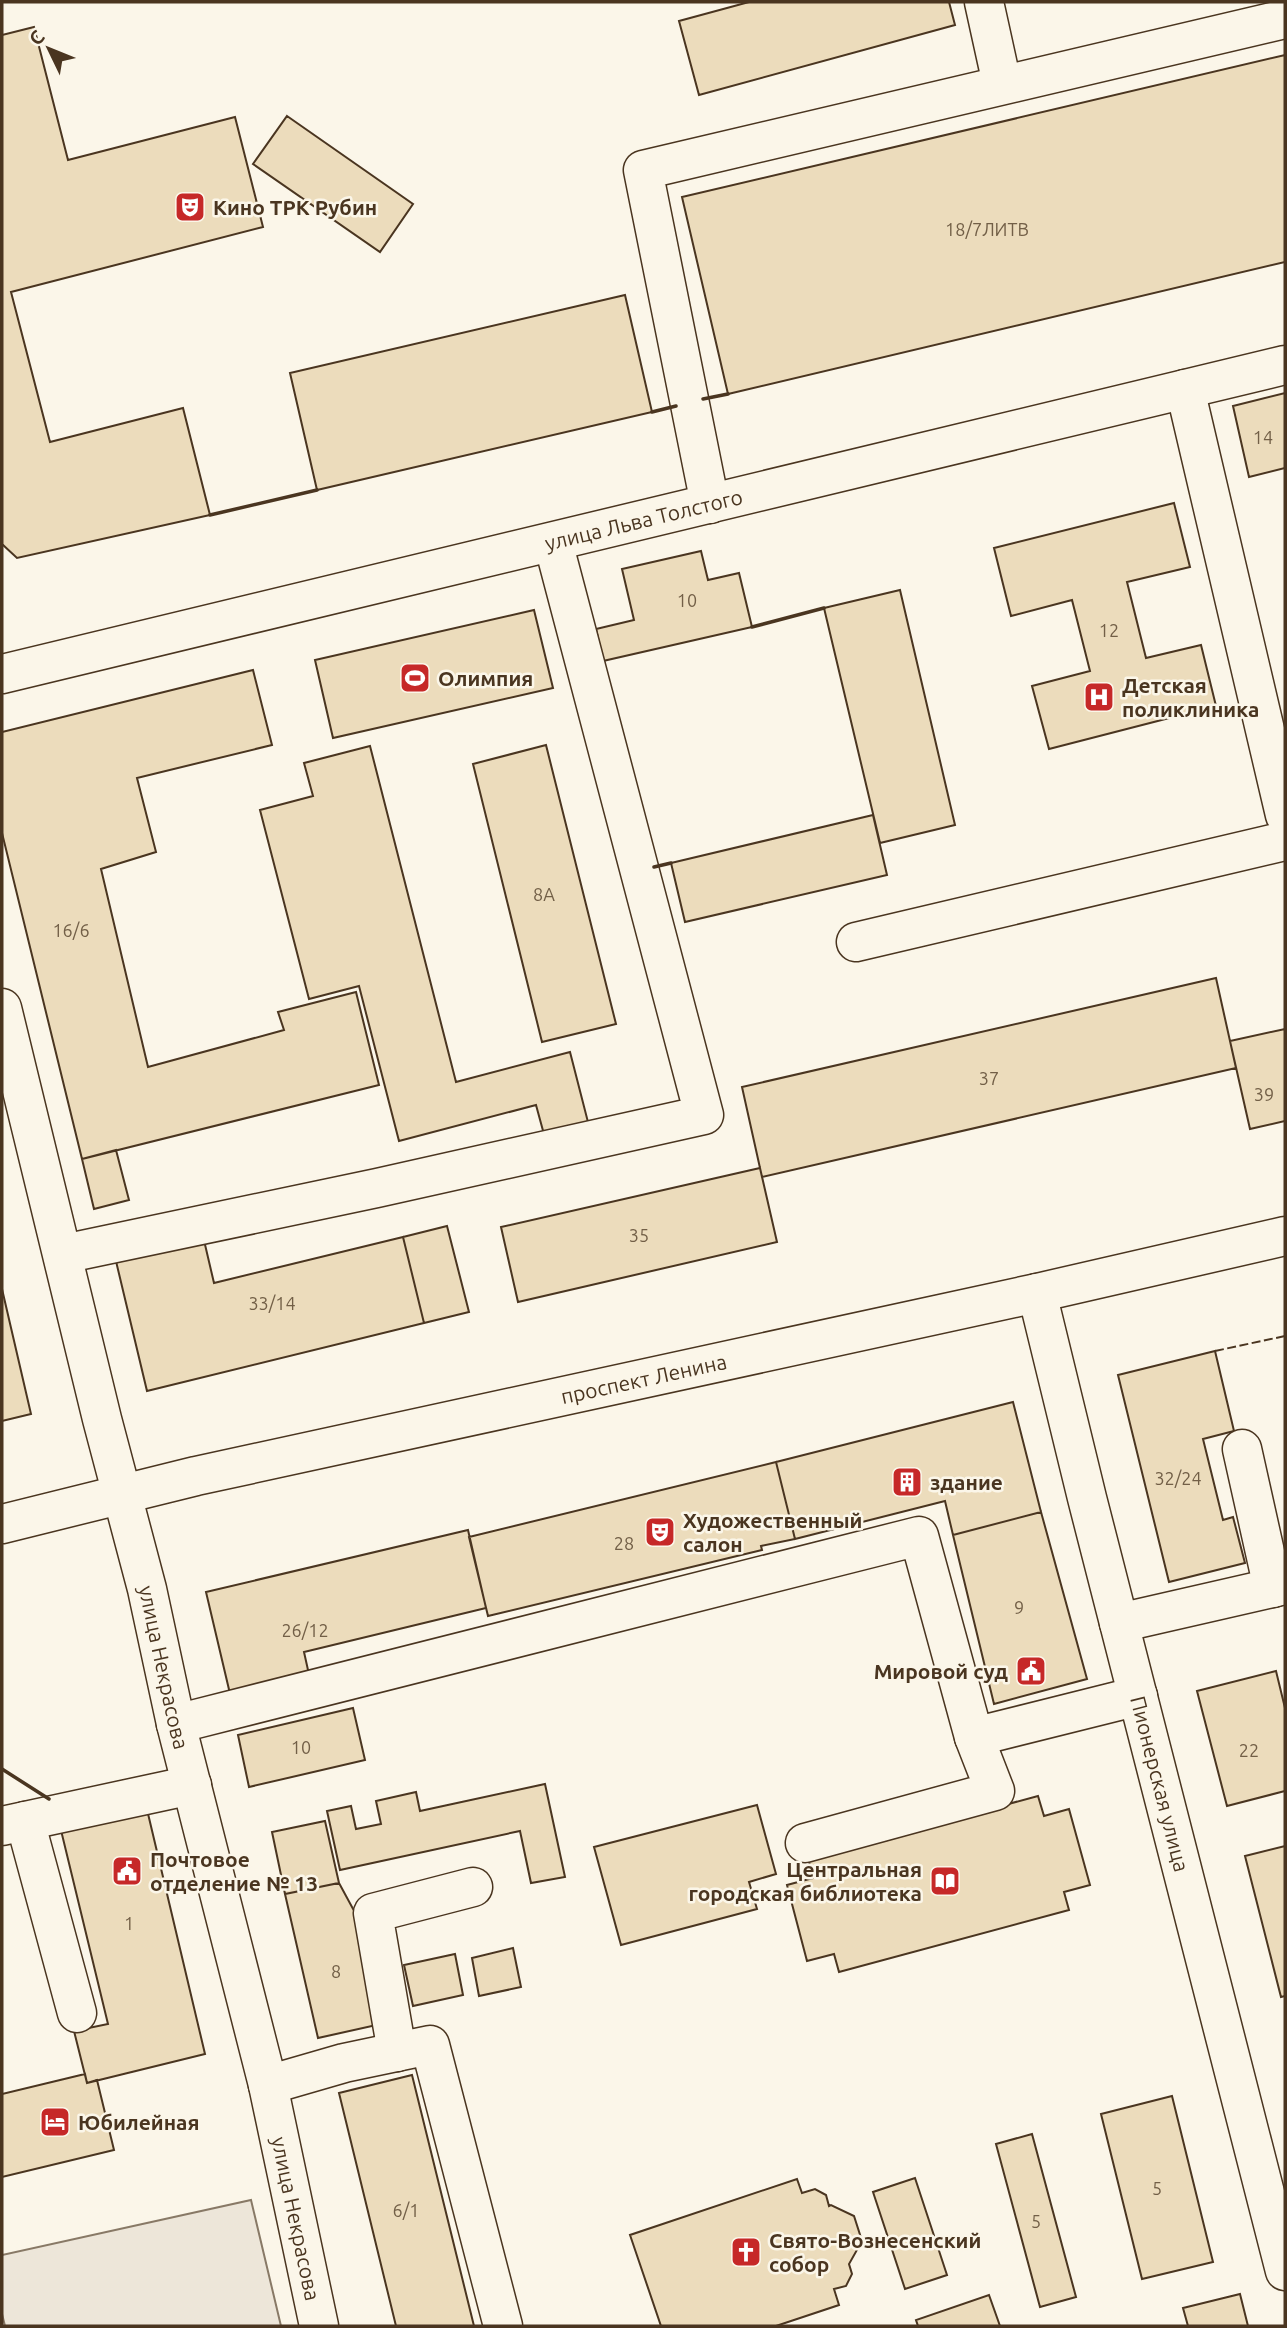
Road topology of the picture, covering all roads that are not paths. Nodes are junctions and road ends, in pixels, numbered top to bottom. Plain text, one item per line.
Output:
1 (984, 2) edge
2 (1285, 19) edge
3 (1002, 84) junction
4 (1285, 365) edge
5 (1185, 389) junction
6 (710, 504) junction
7 (553, 542) junction
8 (2, 674) edge
9 (1285, 815) edge
10 (1285, 841) edge
11 (856, 942) dead end
12 (2, 1008) edge
13 (1285, 1236) edge
14 (63, 1254) junction
15 (1037, 1293) junction
16 (1242, 1449) dead end
17 (123, 1494) junction
18 (2, 1524) edge
19 (1279, 1586) edge
20 (1119, 1623) junction
21 (1138, 1696) junction
22 (176, 1724) junction
23 (974, 1737) junction
24 (192, 1785) junction
25 (13, 1823) edge
26 (805, 1843) dead end
27 (473, 1887) dead end
28 (77, 2013) dead end
29 (397, 2052) junction
30 (268, 2085) junction
31 (1285, 2271) edge
32 (319, 2326) edge
33 (503, 2326) edge

1 - 3 street
2 - 3 street
3 - 6 street
4 - 5 street, улица Льва Толстого
5 - 6 street, улица Льва Толстого
5 - 9 street
6 - 7 street, улица Льва Толстого
7 - 8 street, улица Льва Толстого
7 - 14 street
10 - 11 street
12 - 14 street, улица Некрасова
13 - 15 street, проспект Ленина
14 - 17 street, улица Некрасова
15 - 17 street, проспект Ленина
15 - 20 street, Пионерская улица
16 - 19 street
17 - 18 street, проспект Ленина
17 - 22 street, улица Некрасова
19 - 20 street
20 - 21 street, Пионерская улица
21 - 23 street
21 - 31 street, Пионерская улица
22 - 23 street
22 - 24 street, улица Некрасова
23 - 26 street
24 - 25 street
24 - 30 street, улица Некрасова
25 - 28 street
27 - 29 street
29 - 30 street
29 - 33 street
30 - 32 street, улица Некрасова

